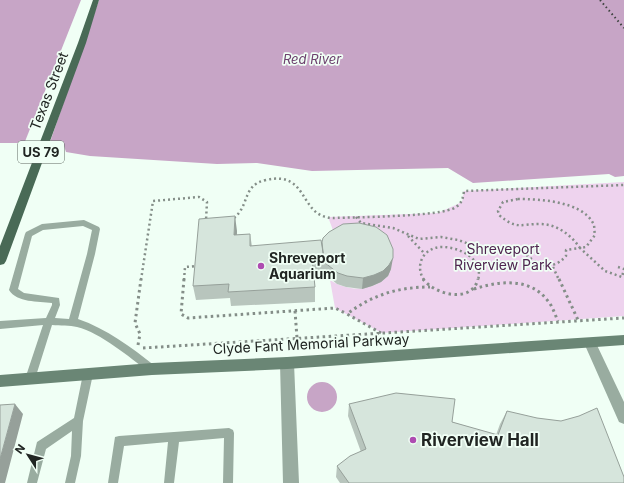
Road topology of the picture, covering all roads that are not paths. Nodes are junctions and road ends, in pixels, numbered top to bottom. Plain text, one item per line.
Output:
1 (96, 0) edge
2 (0, 261) edge
3 (49, 322) junction
4 (73, 322) junction
5 (0, 325) edge
6 (624, 340) edge
7 (590, 343) junction
8 (287, 363) junction
9 (152, 369) junction
10 (88, 374) junction
11 (30, 379) junction
12 (0, 381) edge
13 (624, 417) edge
14 (78, 421) junction
15 (174, 437) junction
16 (32, 483) edge
17 (70, 483) edge
18 (113, 483) edge
19 (169, 483) edge
20 (228, 483) edge
21 (291, 483) edge

1 - 2 main road, Texas Street / US 79
3 - 4 lane
3 - 4 lane
3 - 5 lane
3 - 11 lane
4 - 9 lane
6 - 7 main road, Clyde Fant Memorial Parkway
7 - 8 main road, Clyde Fant Memorial Parkway
7 - 13 street
8 - 9 main road, Clyde Fant Memorial Parkway
8 - 21 street
9 - 10 main road, Clyde Fant Memorial Parkway
10 - 11 main road, Clyde Fant Memorial Parkway
10 - 14 lane
11 - 12 main road, Clyde Fant Memorial Parkway
14 - 16 lane
14 - 17 lane
15 - 18 lane
15 - 19 lane
15 - 20 lane

